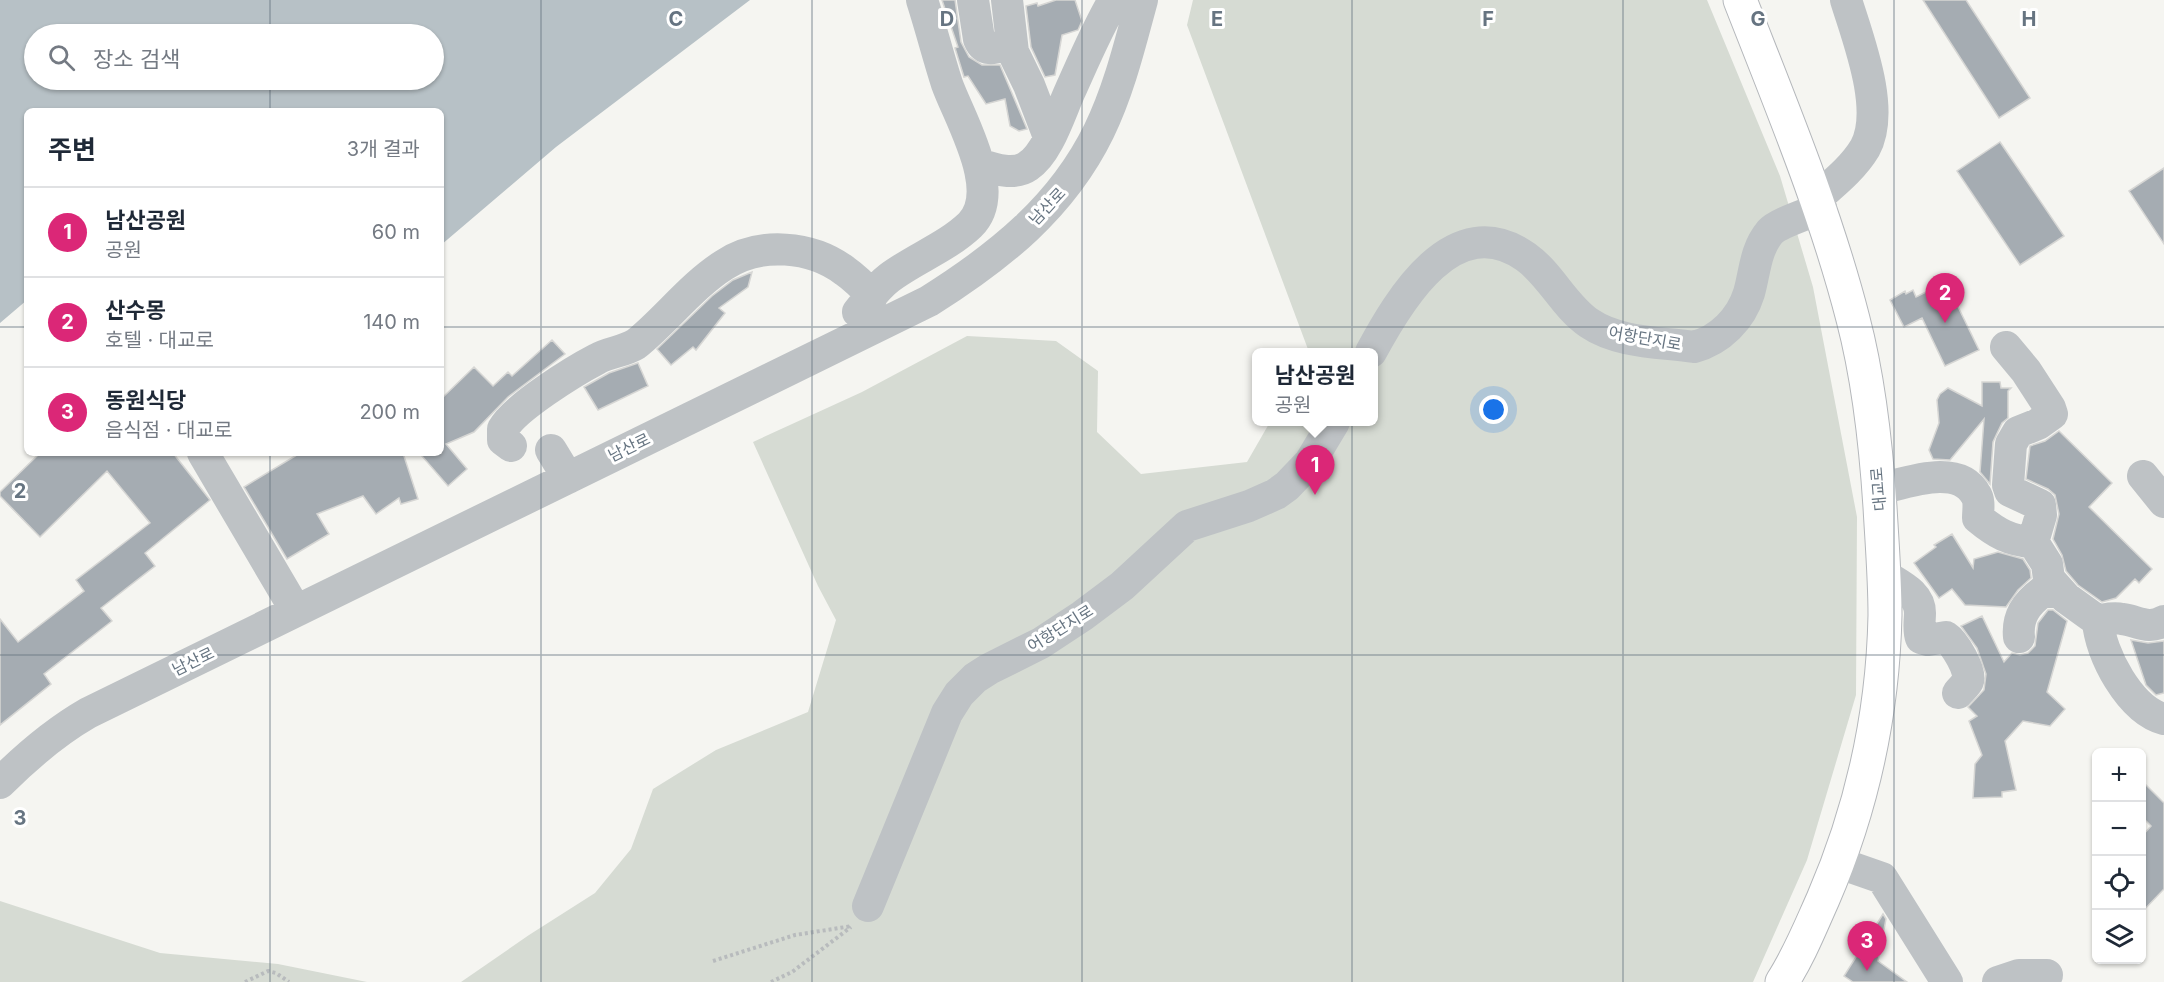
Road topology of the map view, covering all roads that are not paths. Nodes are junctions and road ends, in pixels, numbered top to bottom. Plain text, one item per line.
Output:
1 (922, 0) edge
2 (973, 0) edge
3 (1007, 0) edge
4 (1114, 0) edge
5 (1142, 0) edge
6 (1740, 0) edge
7 (1846, 0) edge
8 (1011, 44) junction
9 (1049, 136) junction
10 (979, 164) junction
11 (1819, 203) junction
12 (872, 296) junction
13 (2006, 347) dead end
14 (1373, 348) edge
15 (822, 353) junction
16 (1332, 426) edge
17 (511, 446) dead end
18 (551, 450) dead end
19 (205, 456) edge
20 (2143, 476) dead end
21 (568, 478) junction
22 (1879, 489) junction
23 (2164, 502) edge
24 (2033, 542) junction
25 (1884, 575) junction
26 (2060, 591) junction
27 (296, 610) junction
28 (2098, 621) junction
29 (2164, 621) edge
30 (2019, 637) dead end
31 (1958, 693) dead end
32 (2164, 719) edge
33 (0, 783) edge
34 (1839, 862) junction
35 (860, 916) road end
36 (2047, 975) dead end
37 (1782, 982) edge
38 (1947, 982) edge
39 (1998, 982) edge

1 - 10 street
2 - 8 street
3 - 8 street
4 - 9 street
5 - 15 street, 남산로
6 - 11 main road, 대교로
7 - 11 street, 어항단지로
8 - 9 street
9 - 10 street
10 - 12 street
11 - 14 street, 어항단지로
11 - 22 main road, 대교로
12 - 15 street
12 - 17 street
13 - 24 street
15 - 21 street, 남산로
16 - 35 street, 어항단지로
18 - 21 street
19 - 27 street
20 - 23 street
21 - 27 street, 남산로
22 - 24 street
22 - 25 main road, 대교로
24 - 26 street
25 - 31 street
25 - 34 main road, 대교로
26 - 28 street
26 - 30 street
27 - 33 street, 남산로
28 - 29 street
28 - 32 street
34 - 37 main road, 대교로
34 - 38 street
36 - 39 street

